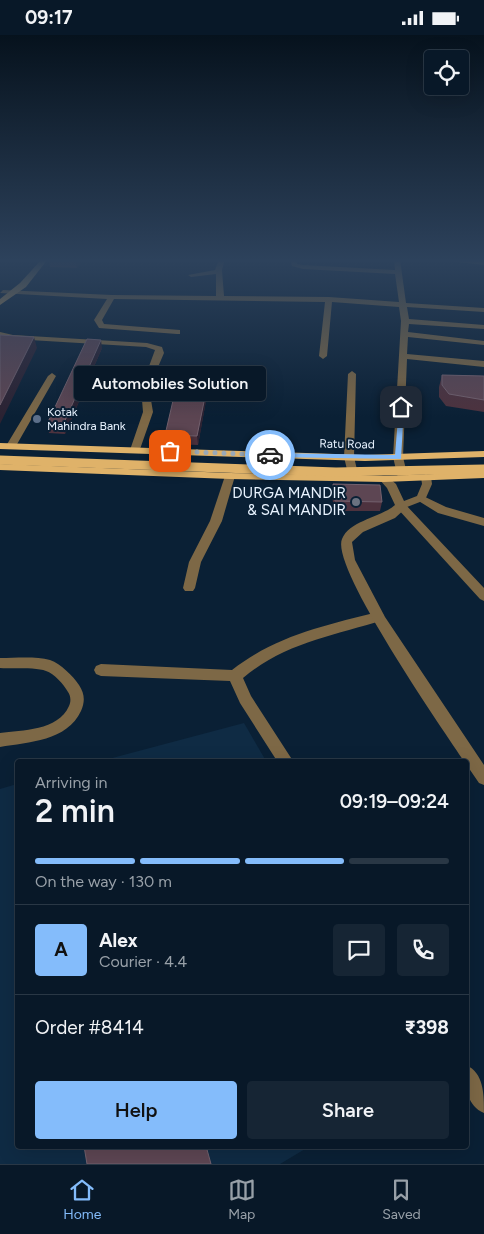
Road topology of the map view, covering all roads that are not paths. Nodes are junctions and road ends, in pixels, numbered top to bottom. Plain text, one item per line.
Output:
1 (103, 312) edge
2 (328, 312) edge
3 (404, 312) edge
4 (405, 321) junction
5 (484, 327) edge
6 (177, 332) dead end
7 (0, 334) edge
8 (405, 334) junction
9 (484, 343) edge
10 (323, 356) dead end
11 (404, 356) junction
12 (484, 364) edge
13 (352, 374) dead end
14 (52, 376) dead end
15 (5, 446) edge
16 (135, 450) junction
17 (0, 453) edge
18 (484, 454) edge
19 (349, 457) junction
20 (398, 457) junction
21 (0, 460) edge
22 (484, 462) edge
23 (0, 467) edge
24 (484, 469) edge
25 (484, 475) edge
26 (230, 476) junction
27 (426, 477) junction
28 (354, 478) junction
29 (403, 478) junction
30 (384, 479) junction
31 (421, 499) junction
32 (402, 506) junction
33 (484, 522) edge
34 (189, 588) dead end
35 (484, 596) edge
36 (378, 617) junction
37 (0, 663) edge
38 (101, 670) dead end
39 (235, 676) junction
40 (0, 740) edge
41 (284, 759) edge
42 (484, 778) edge
43 (469, 1080) edge
44 (484, 1103) edge

1 - 6 street
2 - 10 street
3 - 4 street
4 - 5 street
4 - 8 street
7 - 16 street
8 - 9 street
8 - 11 street
11 - 12 street
11 - 20 street
13 - 19 street
14 - 15 street
15 - 16 main road, Ratu Road
16 - 19 main road, Ratu Road
17 - 22 main road
18 - 20 main road, Ratu Road
19 - 20 main road, Ratu Road
19 - 28 street
20 - 29 street
21 - 24 main road, bridge
23 - 26 main road
25 - 27 main road
26 - 28 main road
26 - 34 street
27 - 29 main road
27 - 31 street
28 - 30 main road
29 - 30 main road
30 - 32 street
31 - 32 street
31 - 33 street
32 - 35 street
32 - 36 street
36 - 39 street
36 - 42 street
37 - 40 street
38 - 39 street
39 - 41 street
43 - 44 street

